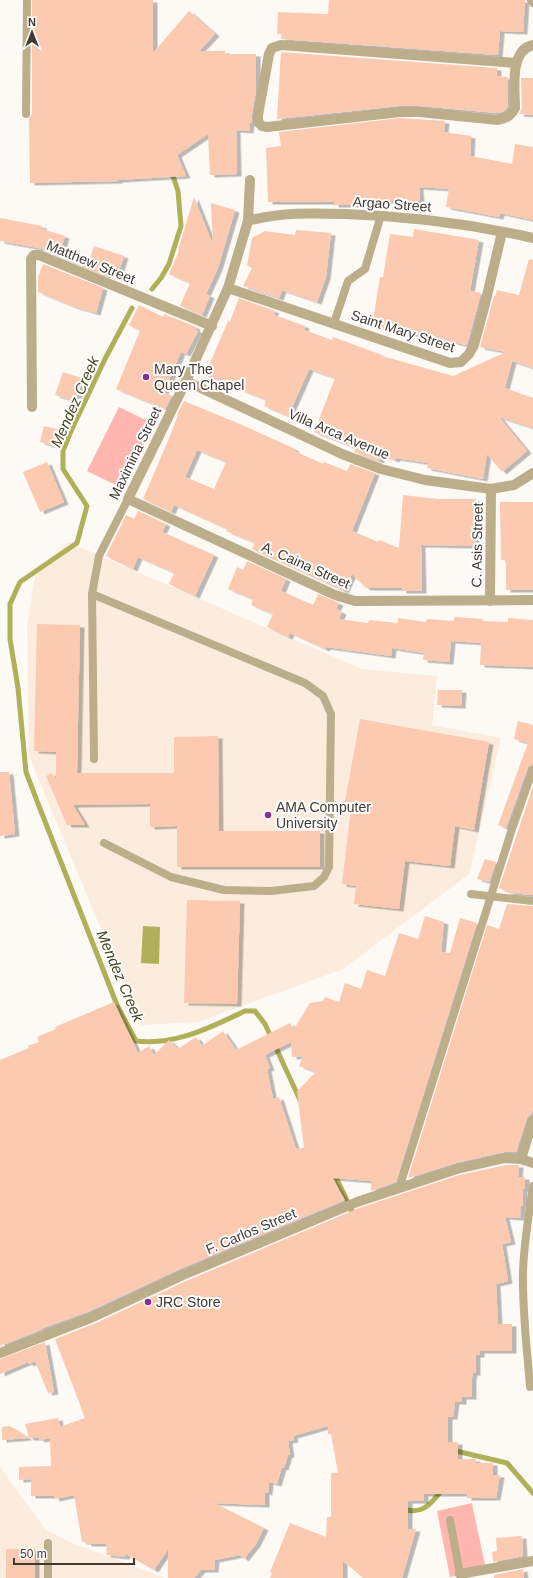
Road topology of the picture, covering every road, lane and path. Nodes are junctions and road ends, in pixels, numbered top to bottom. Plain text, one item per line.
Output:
1 (27, 0) edge
2 (531, 0) edge
3 (533, 3) edge
4 (533, 45) edge
5 (516, 63) junction
6 (26, 114) dead end
7 (250, 180) dead end
8 (380, 215) junction
9 (248, 221) junction
10 (502, 232) junction
11 (533, 238) edge
12 (228, 288) junction
13 (334, 324) junction
14 (212, 326) junction
15 (186, 380) junction
16 (32, 407) dead end
17 (533, 473) edge
18 (491, 489) junction
19 (128, 499) junction
20 (92, 594) junction
21 (533, 600) edge
22 (490, 601) junction
23 (94, 759) dead end
24 (533, 769) edge
25 (104, 843) dead end
26 (471, 894) dead end
27 (491, 897) junction
28 (533, 901) edge
29 (533, 1120) edge
30 (521, 1159) junction
31 (533, 1163) edge
32 (533, 1186) edge
33 (402, 1187) junction
34 (0, 1353) edge
35 (530, 1387) dead end
36 (450, 1520) dead end
37 (48, 1543) dead end
38 (533, 1561) edge
39 (460, 1574) joint
40 (48, 1578) edge

1 - 6 lane
2 - 3 lane
4 - 5 street
5 - 5 street
7 - 9 street, Maximina Street
8 - 9 street, Argao Street
8 - 10 street, Argao Street
8 - 13 lane
9 - 12 street, Maximina Street
10 - 11 street, Argao Street
10 - 13 street, Saint Mary Street
12 - 13 street, Saint Mary Street
12 - 14 street, Maximina Street
14 - 15 street, Maximina Street
14 - 16 street, Matthew Street
15 - 18 street, Villa Arca Avenue
15 - 19 street, Maximina Street
17 - 18 street, Villa Arca Avenue
18 - 22 street, C. Asis Street
19 - 20 lane, Maximina Street
19 - 22 street, A. Caina Street
20 - 23 lane, Maximina Street
20 - 25 lane
21 - 22 street, A. Caina Street
24 - 27 lane
26 - 27 lane
27 - 28 lane
27 - 33 lane
29 - 30 street
30 - 31 street, F. Carlos Street
30 - 33 street, F. Carlos Street
32 - 35 lane
33 - 34 street, F. Carlos Street
36 - 39 lane
37 - 40 lane
38 - 39 street

